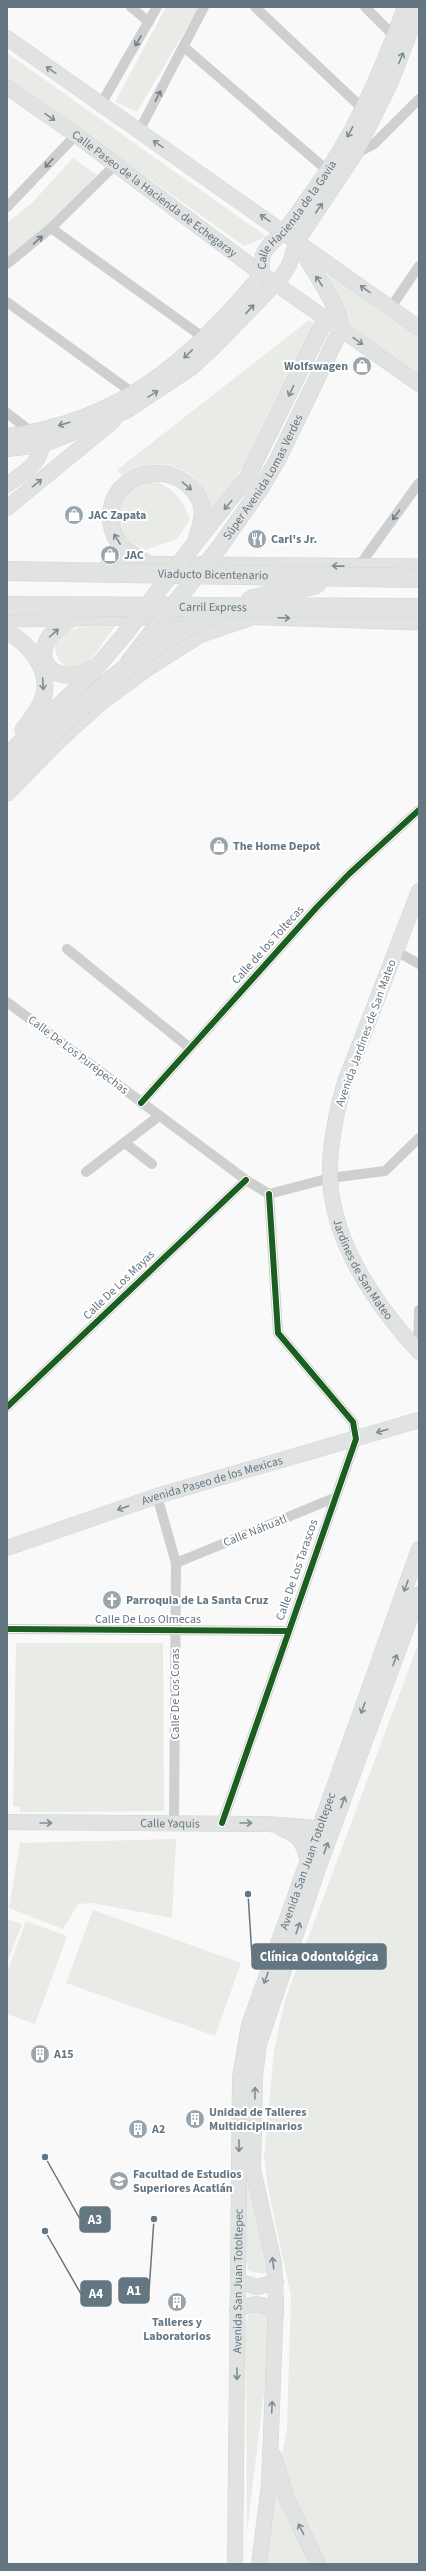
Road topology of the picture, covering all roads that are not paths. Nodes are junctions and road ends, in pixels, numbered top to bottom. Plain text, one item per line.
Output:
1 (131, 7) edge
2 (156, 7) edge
3 (204, 7) edge
4 (255, 7) edge
5 (365, 7) edge
6 (405, 7) edge
7 (419, 9) edge
8 (149, 22) junction
9 (394, 36) junction
10 (7, 38) edge
11 (184, 47) junction
12 (384, 80) junction
13 (7, 87) edge
14 (419, 99) edge
15 (101, 104) junction
16 (362, 108) junction
17 (139, 131) junction
18 (76, 135) junction
19 (355, 154) junction
20 (115, 165) junction
21 (328, 171) junction
22 (11, 197) edge
23 (7, 207) edge
24 (51, 228) junction
25 (290, 236) junction
26 (7, 264) edge
27 (419, 266) edge
28 (262, 274) junction
29 (275, 282) junction
30 (7, 302) edge
31 (390, 307) junction
32 (326, 318) junction
33 (419, 328) edge
34 (341, 329) junction
35 (204, 338) junction
36 (310, 352) junction
37 (327, 358) junction
38 (419, 384) edge
39 (127, 401) junction
40 (7, 413) edge
41 (33, 433) junction
42 (7, 436) edge
43 (42, 446) junction
44 (7, 449) edge
45 (419, 484) edge
46 (7, 485) edge
47 (7, 508) edge
48 (194, 545) junction
49 (147, 563) junction
50 (7, 564) edge
51 (419, 567) edge
52 (7, 572) edge
53 (355, 572) junction
54 (419, 578) edge
55 (419, 608) edge
56 (194, 611) dead end
57 (12, 612) edge
58 (258, 614) junction
59 (74, 616) junction
60 (419, 622) edge
61 (7, 632) edge
62 (100, 664) junction
63 (57, 742) junction
64 (7, 754) edge
65 (7, 776) edge
66 (7, 782) edge
67 (7, 793) edge
68 (419, 810) edge
69 (419, 891) edge
70 (67, 948) dead end
71 (396, 951) junction
72 (419, 964) edge
73 (7, 1002) edge
74 (190, 1048) junction
75 (142, 1103) junction
76 (159, 1116) junction
77 (419, 1138) edge
78 (124, 1143) junction
79 (152, 1164) dead end
80 (86, 1172) dead end
81 (330, 1178) junction
82 (246, 1180) junction
83 (269, 1194) junction
84 (419, 1310) edge
85 (419, 1352) edge
86 (7, 1407) edge
87 (419, 1420) edge
88 (356, 1438) junction
89 (158, 1496) junction
90 (334, 1498) junction
91 (7, 1548) edge
92 (419, 1549) edge
93 (176, 1563) junction
94 (419, 1594) edge
95 (7, 1629) edge
96 (175, 1630) junction
97 (288, 1631) junction
98 (7, 1822) edge
99 (174, 1823) junction
100 (222, 1823) junction
101 (268, 1824) junction
102 (326, 1829) junction
103 (308, 1862) junction
104 (238, 2281) junction
105 (276, 2282) junction
106 (237, 2311) junction
107 (276, 2314) junction
108 (237, 2443) junction
109 (270, 2446) junction
110 (225, 2564) edge
111 (235, 2564) edge
112 (250, 2564) edge
113 (259, 2564) edge
114 (318, 2564) edge

1 - 8 street
2 - 8 street
3 - 11 street
4 - 16 street
5 - 9 street
6 - 9 main road, Calle Hacienda de la Gavia
12 -> 7 main road, Calle Hacienda de la Gavia
8 -> 15 street
9 - 12 main road, Calle Hacienda de la Gavia
15 -> 10 main road
17 -> 11 street
11 - 21 street
12 - 16 main road, Calle Hacienda de la Gavia
12 - 19 main road, Calle Hacienda de la Gavia
13 -> 18 main road, Calle Paseo de la Hacienda de Echegaray
14 - 19 street
15 - 17 main road
16 -> 21 main road, Calle Hacienda de la Gavia
25 -> 17 main road
18 - 20 main road, Calle Paseo de la Hacienda de Echegaray
18 -> 22 street
25 -> 19 main road, Calle Hacienda de la Gavia
20 - 24 street
20 - 28 main road, Calle Paseo de la Hacienda de Echegaray
21 - 25 main road, Calle Hacienda de la Gavia
22 - 23 street
26 -> 24 street
24 - 35 street
25 - 28 main road, Calle Hacienda de la Gavia
25 - 29 main road, Calle Hacienda de la Gavia
31 -> 25 main road
34 -> 25 main road
27 - 31 street
28 - 29 main road, Calle Paseo de la Hacienda de Echegaray
28 - 35 main road, Calle Hacienda de la Gavia
29 - 32 main road, Calle Paseo de la Hacienda de Echegaray
39 -> 29 main road, Calle Hacienda de la Gavia
30 - 39 street
31 - 33 main road
32 - 34 main road, Calle Paseo de la Hacienda de Echegaray
32 - 36 main road, Súper Avenida Lomas Verdes
34 - 37 main road, Súper Avenida Lomas Verdes
34 -> 38 main road, Calle Paseo de la Hacienda de Echegaray
35 -> 39 main road, Calle Hacienda de la Gavia
36 - 37 main road
36 -> 48 main road, Súper Avenida Lomas Verdes
37 - 63 main road, Súper Avenida Lomas Verdes, bridge
39 -> 41 main road, Calle Hacienda de la Gavia
39 - 43 main road, Calle Hacienda de la Gavia
47 -> 39 main road, Calle Hacienda de la Gavia
40 - 41 street
41 - 42 main road, Calle Hacienda de la Gavia
41 - 43 street
43 - 44 main road, Calle Hacienda de la Gavia
43 - 46 main road
45 -> 53 street
49 -> 48 main road
48 - 62 main road, Súper Avenida Lomas Verdes, bridge
49 - 50 main road
53 -> 49 main road
51 - 53 main road
52 - 53 highway, Viaducto Bicentenario, bridge
53 - 54 highway, Viaducto Bicentenario, bridge
53 - 65 highway, bridge
55 - 57 highway, Carril Express, bridge
56 - 57 highway, bridge
57 - 59 main road
58 - 59 main road
58 -> 60 main road
58 - 63 main road
58 - 66 highway
62 -> 59 main road
61 -> 64 main road
62 - 64 main road, Súper Avenida Lomas Verdes
63 - 67 main road, Súper Avenida Lomas Verdes
68 - 74 street, Calle de los Toltecas
69 - 71 main road, Avenida Jardines de San Mateo
70 - 74 street
71 - 72 street
71 - 81 main road, Avenida Jardines de San Mateo
73 - 75 street, Calle De Los Purépechas
74 - 75 street, Calle de los Toltecas
75 - 76 street, Calle De Los Purépechas
76 - 78 street
76 - 82 street, Calle De Los Purépechas
77 - 81 street
78 - 79 street
78 - 80 street
81 - 83 street
81 - 85 main road, Jardines de San Mateo
82 - 83 street, Calle De Los Purépechas
82 - 86 street, Calle De Los Mayas
83 - 88 street
84 - 85 street
87 -> 88 main road, Avenida Paseo de los Mexicas
88 - 89 main road, Avenida Paseo de los Mexicas
88 - 90 street, Calle De Los Tarascos
89 -> 91 main road, Avenida Paseo de los Mexicas
89 - 93 street, Calle De Los Coras
90 - 93 street, Calle Náhuatl
90 - 97 street, Calle De Los Tarascos
92 -> 102 main road, Avenida San Juan Totoltepec
93 - 96 street, Calle De Los Coras
102 -> 94 main road, Avenida San Juan Totoltepec
95 - 96 street, Calle De Los Olmecas
96 - 97 street, Calle De Los Olmecas
96 - 99 street, Calle De Los Coras
97 - 100 street, Calle De Los Tarascos
98 -> 99 main road, Calle Yaquis
99 - 100 main road, Calle Yaquis
100 -> 101 main road, Calle Yaquis
101 - 102 main road, Calle Yaquis
101 - 103 main road
102 - 103 main road, Avenida San Juan Totoltepec
105 -> 102 main road, Avenida San Juan Totoltepec
103 -> 104 main road, Avenida San Juan Totoltepec
104 - 105 main road
104 - 106 main road, Avenida San Juan Totoltepec
105 - 107 main road, Avenida San Juan Totoltepec
106 - 107 main road
106 -> 108 main road, Avenida San Juan Totoltepec
109 -> 107 main road, Avenida San Juan Totoltepec
108 - 110 main road
108 - 111 main road, Avenida San Juan Totoltepec
109 - 112 main road
109 - 113 main road, Avenida San Juan Totoltepec
114 -> 109 main road

